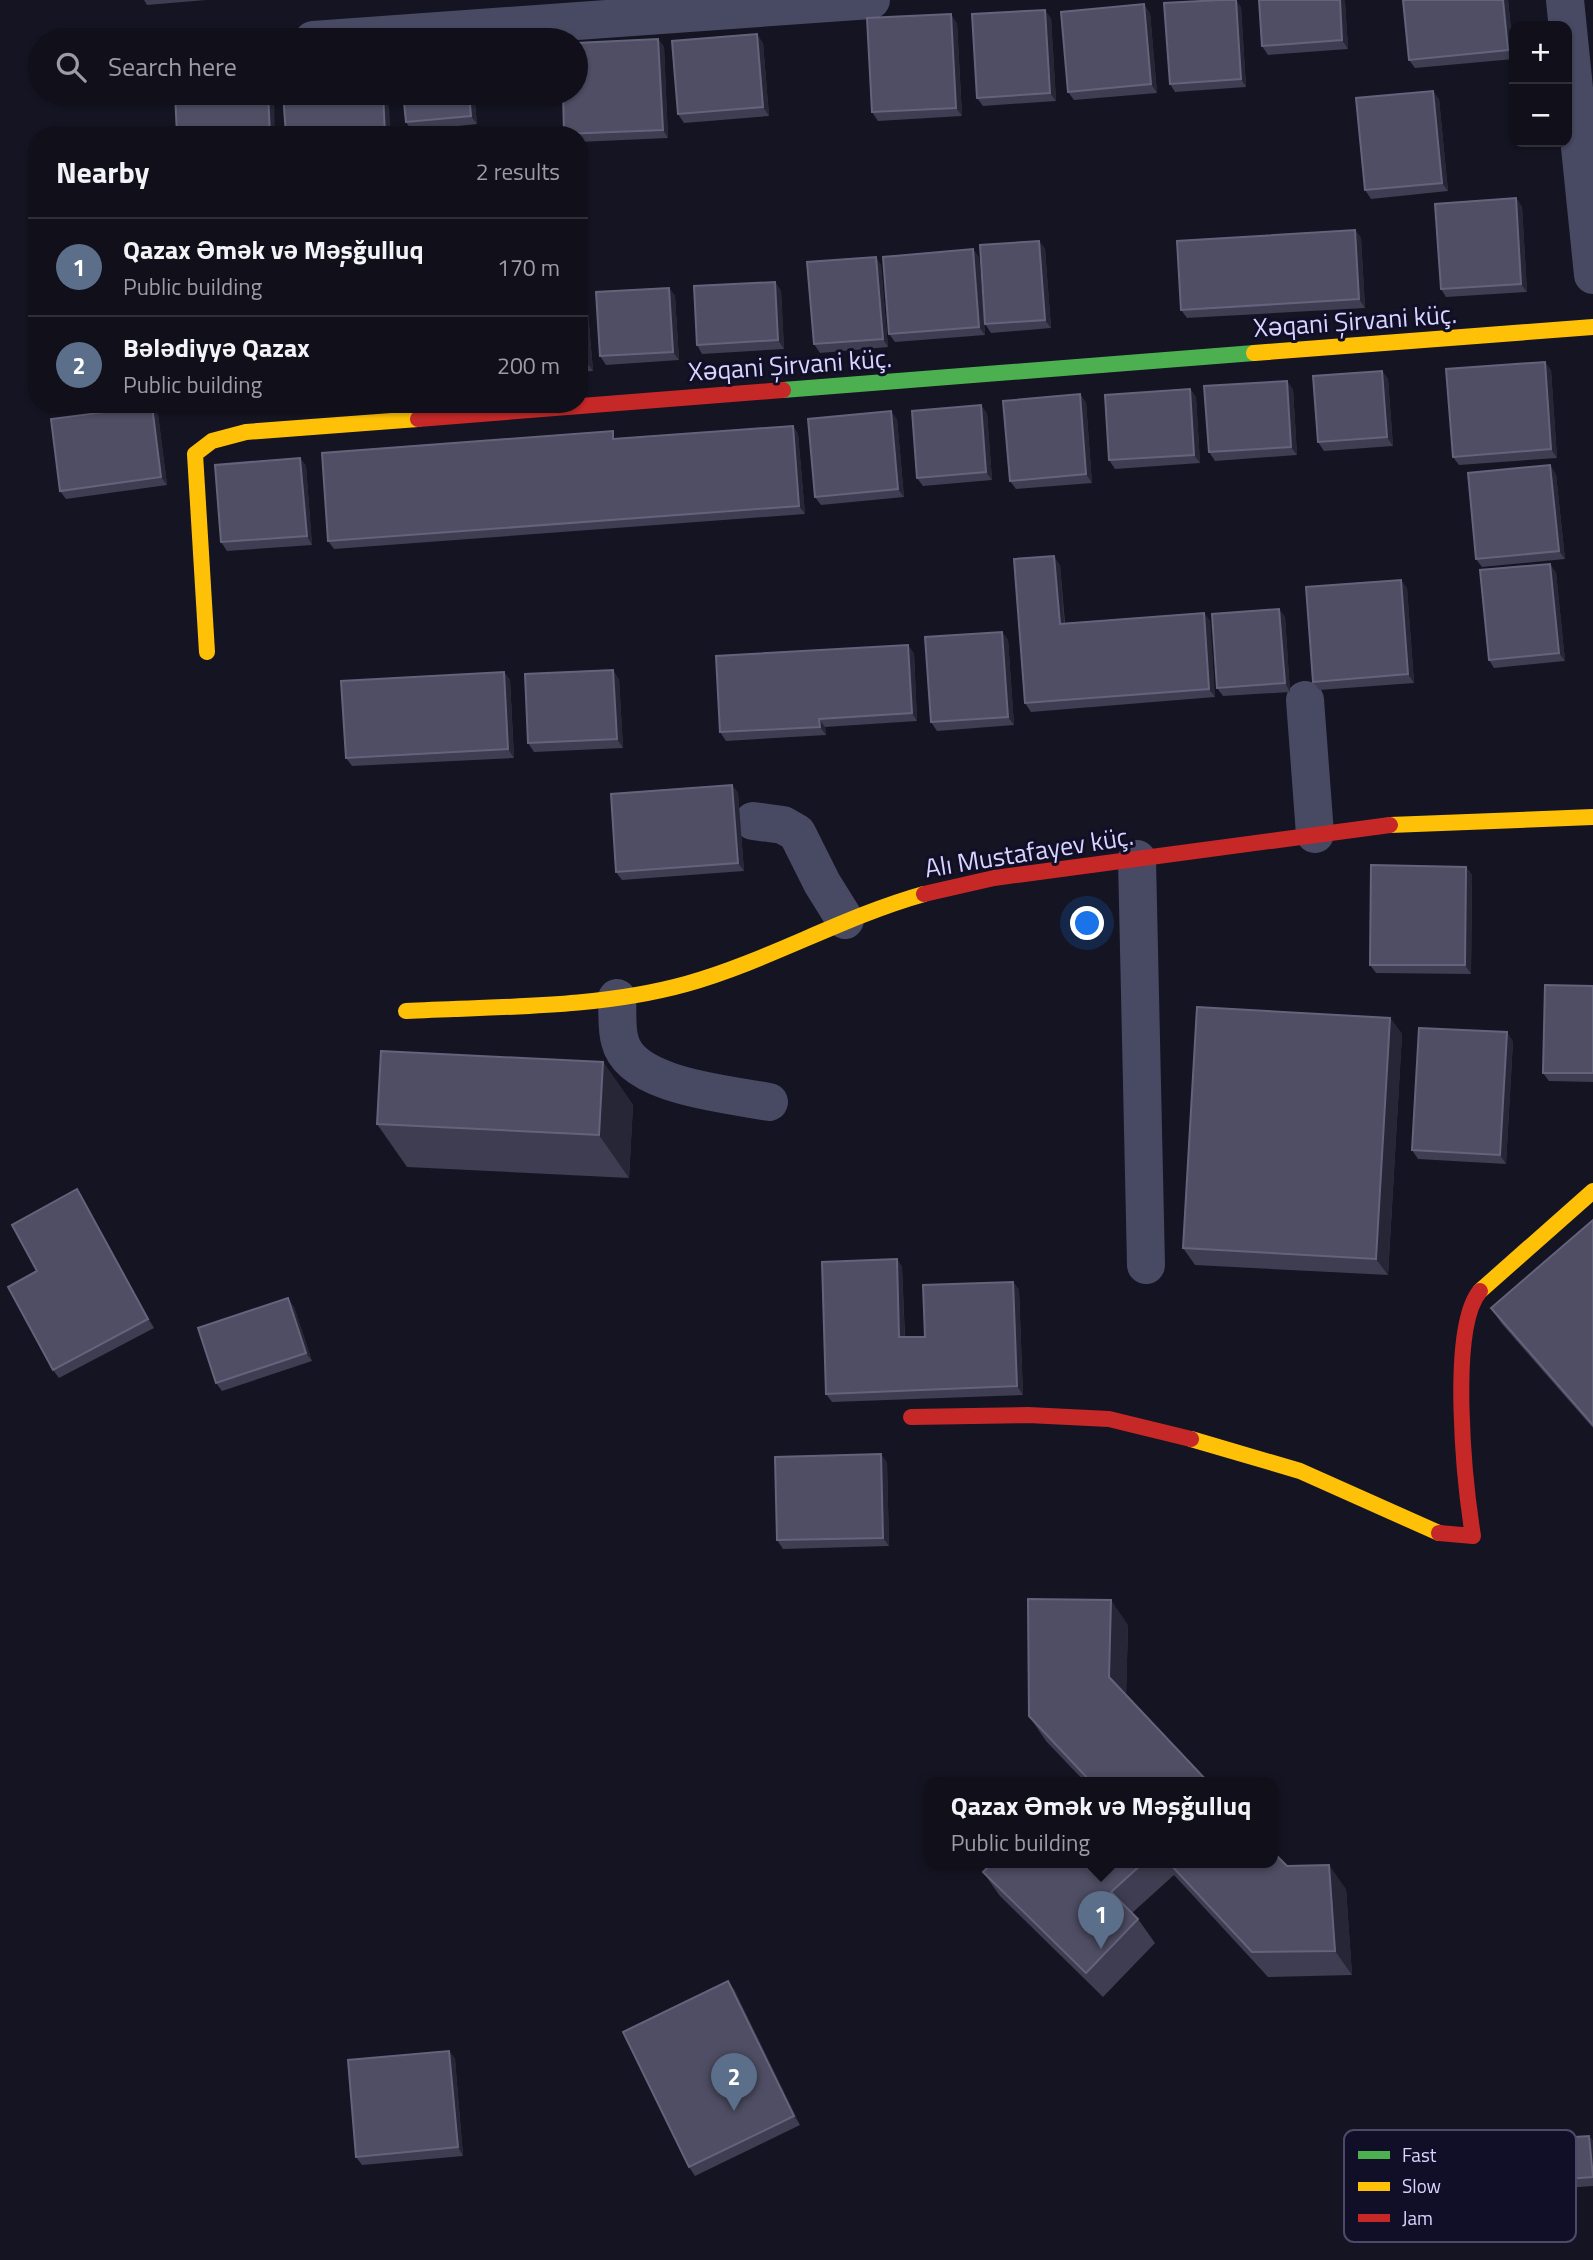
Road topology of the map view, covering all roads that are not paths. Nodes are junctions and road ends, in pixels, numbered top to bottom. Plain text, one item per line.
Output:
1 (870, 0) edge
2 (1565, 0) edge
3 (480, 28) edge
4 (1593, 275) edge
5 (1593, 327) edge
6 (588, 406) edge
7 (493, 413) edge
8 (207, 652) dead end
9 (1305, 701) dead end
10 (1593, 817) edge
11 (753, 821) dead end
12 (1315, 834) junction
13 (1137, 859) junction
14 (845, 920) junction
15 (617, 998) junction
16 (406, 1010) dead end
17 (769, 1102) dead end
18 (1593, 1191) edge
19 (1146, 1265) dead end
20 (911, 1417) dead end

1 - 3 street
2 - 4 street
5 - 6 street, Xəqani Şirvani küç.
7 - 8 street, Xəqani Şirvani küç.
9 - 12 street
10 - 12 street, Alı Mustafayev küç.
11 - 14 street
12 - 13 street, Alı Mustafayev küç.
13 - 14 street, Alı Mustafayev küç.
13 - 19 street
14 - 15 street, Alı Mustafayev küç.
15 - 16 street, Alı Mustafayev küç.
15 - 17 street
18 - 20 street

